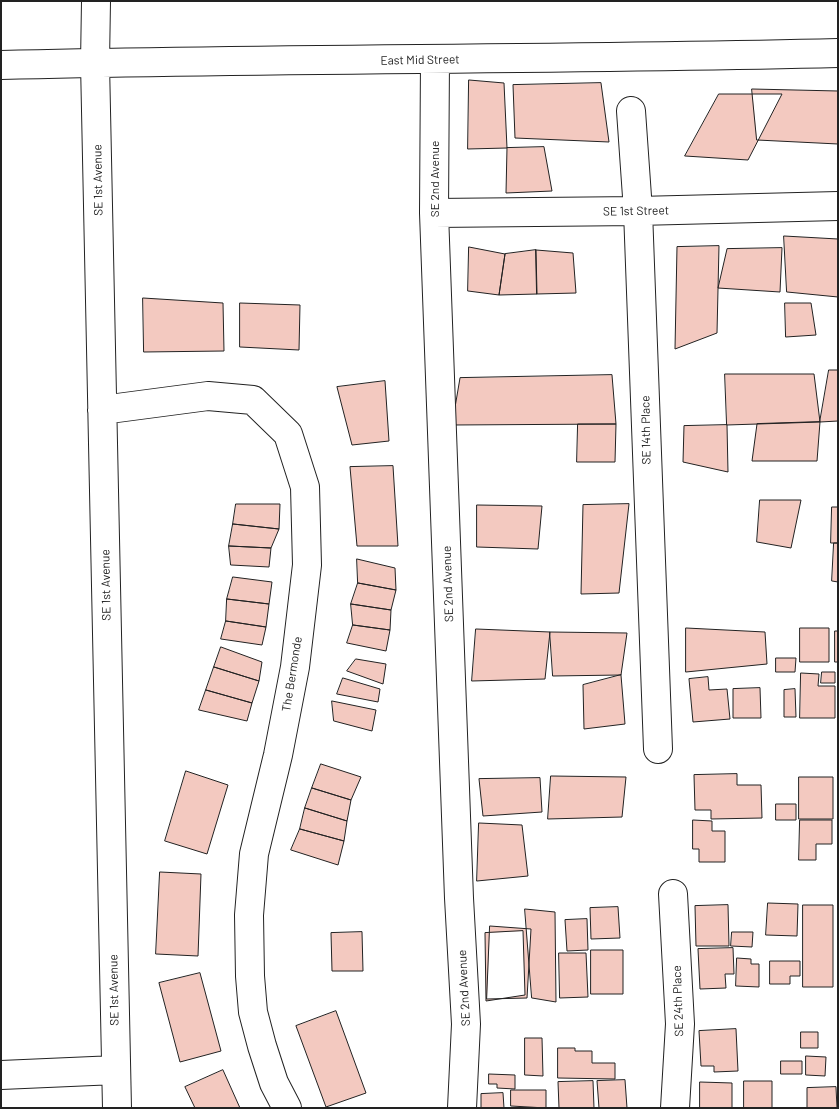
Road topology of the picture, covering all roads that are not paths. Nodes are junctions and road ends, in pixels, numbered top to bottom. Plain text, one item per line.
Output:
1 (96, 1) edge
2 (838, 53) edge
3 (435, 60) junction
4 (95, 63) junction
5 (3, 67) edge
6 (631, 111) dead end
7 (838, 206) edge
8 (638, 211) junction
9 (434, 213) junction
10 (102, 410) junction
11 (658, 749) dead end
12 (673, 894) dead end
13 (116, 1070) junction
14 (1, 1075) edge
15 (116, 1108) edge
16 (287, 1108) edge
17 (462, 1108) edge
18 (676, 1108) edge

1 - 4 street, SE 1st Avenue
2 - 3 street, East Mid Street
3 - 4 street, East Mid Street
3 - 9 street, SE 2nd Avenue
4 - 5 street, East Mid Street
4 - 10 street, SE 1st Avenue
6 - 8 street, SE 14th Place
7 - 8 street, SE 1st Street
8 - 9 street, SE 1st Street
8 - 11 street, SE 14th Place
9 - 17 street, SE 2nd Avenue
10 - 13 street, SE 1st Avenue
10 - 16 street, The Bermonde
12 - 18 street, SE 24th Place
13 - 14 street
13 - 15 street, SE 1st Avenue

